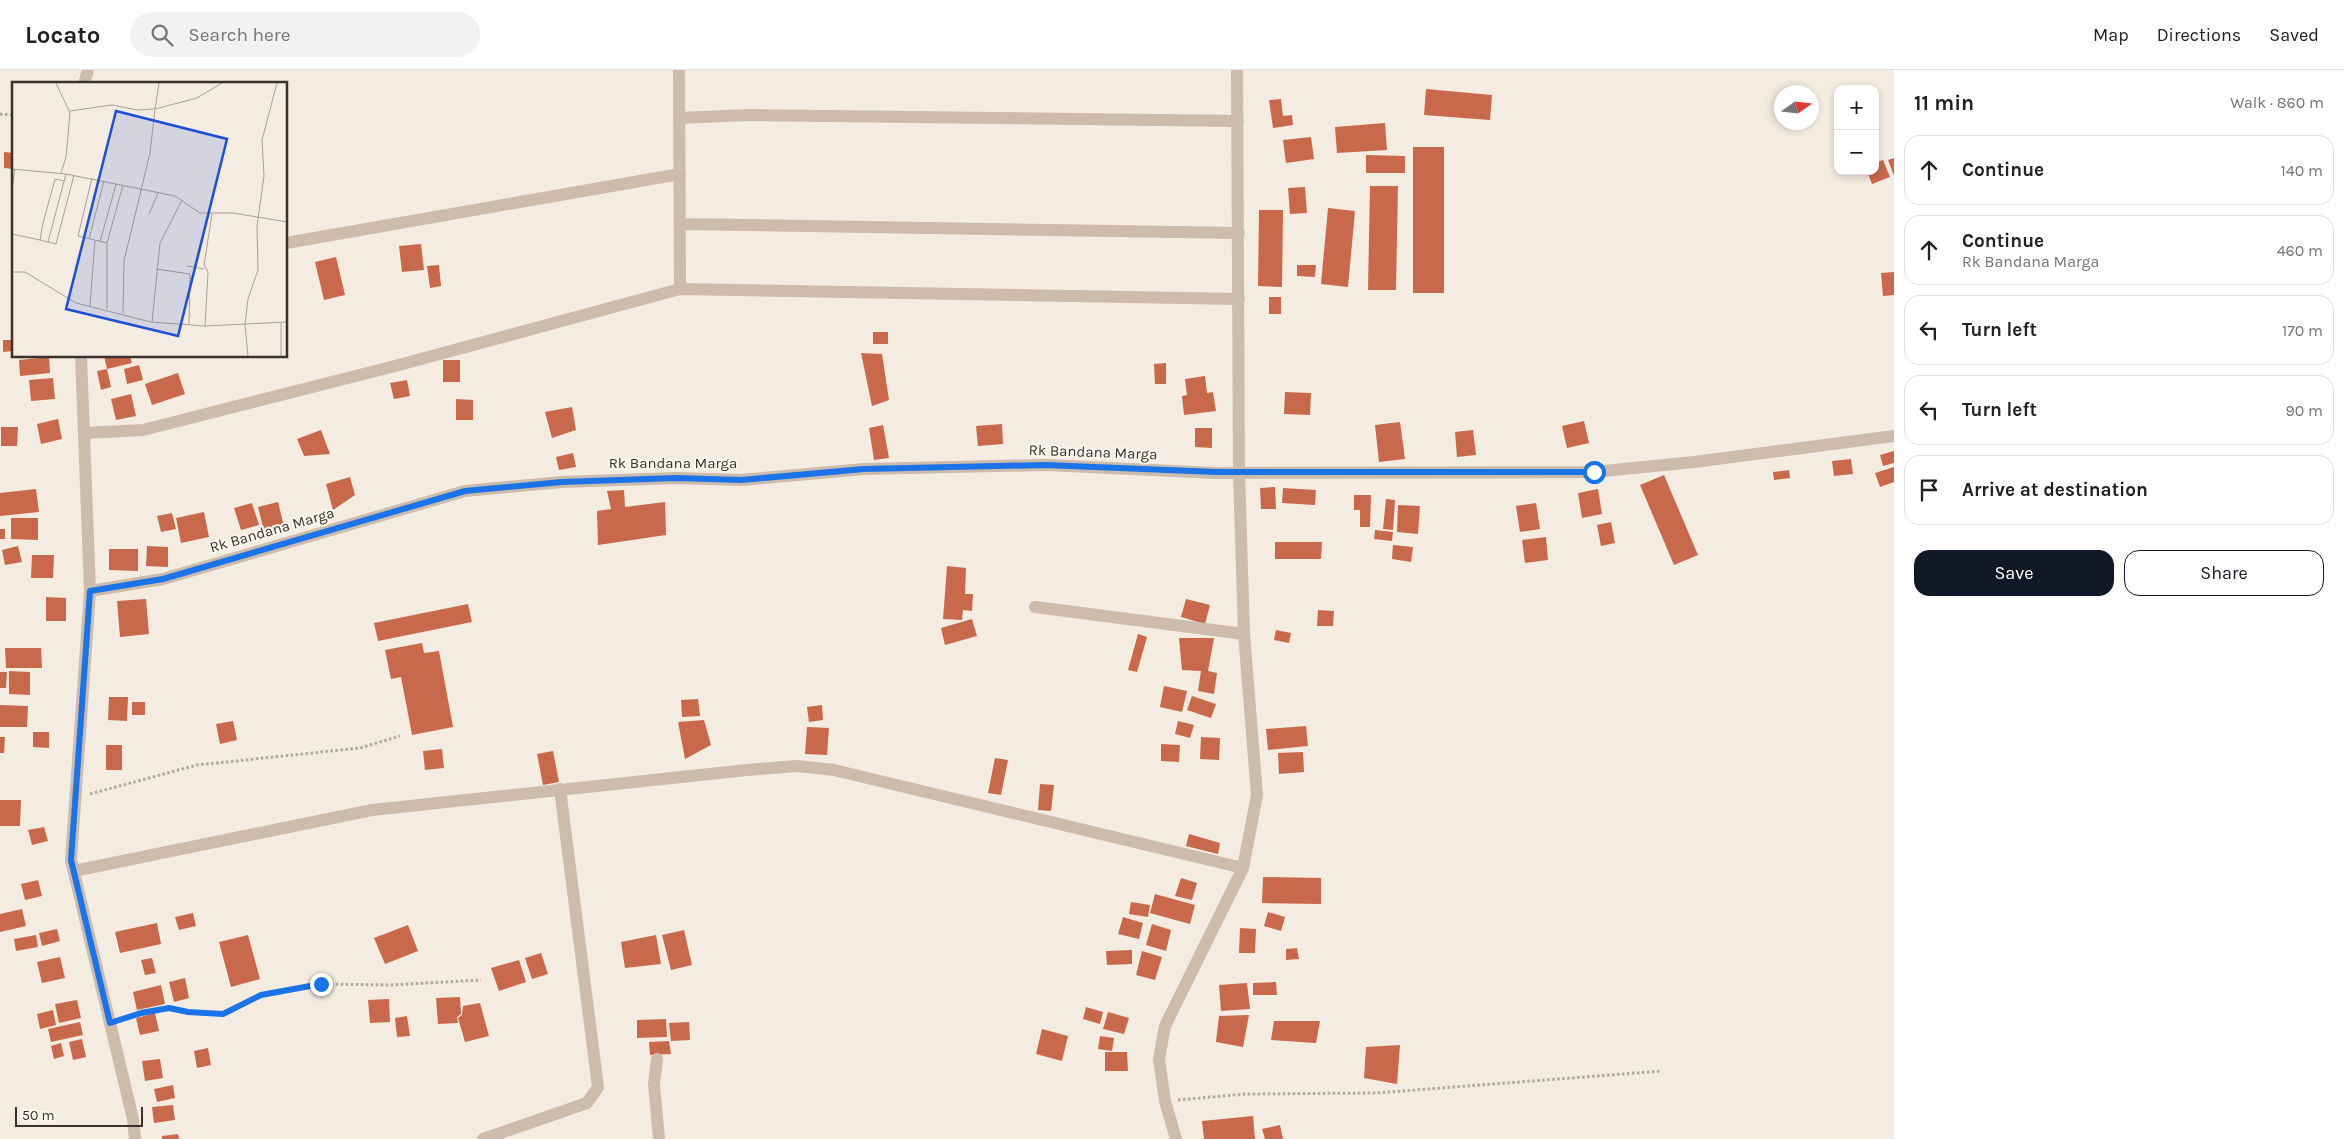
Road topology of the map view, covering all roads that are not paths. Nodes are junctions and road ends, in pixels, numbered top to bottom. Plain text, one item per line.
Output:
1 (679, 70) edge
2 (1237, 70) edge
3 (679, 118) junction
4 (1238, 121) junction
5 (680, 174) junction
6 (680, 224) junction
7 (1239, 233) junction
8 (288, 243) edge
9 (680, 289) junction
10 (1239, 299) junction
11 (81, 358) edge
12 (84, 433) junction
13 (1894, 436) edge
14 (1239, 472) junction
15 (90, 591) junction
16 (1035, 607) dead end
17 (1244, 634) junction
18 (560, 789) junction
19 (1243, 868) junction
20 (74, 871) junction
21 (657, 1060) dead end
22 (135, 1139) edge
23 (483, 1139) edge
24 (659, 1139) edge
25 (1176, 1139) edge

1 - 3 street
2 - 4 street
3 - 4 street
3 - 5 street
4 - 7 street
5 - 6 street
5 - 8 street
6 - 7 street
6 - 9 street
7 - 10 street
9 - 10 street
9 - 12 street
10 - 14 street
11 - 12 street
12 - 15 street
13 - 14 street, Rk Bandana Marga
14 - 15 street, Rk Bandana Marga
14 - 17 street
15 - 20 street
16 - 17 street
17 - 19 street
18 - 19 street
18 - 20 street
18 - 23 street
19 - 25 street
20 - 22 street
21 - 24 street

